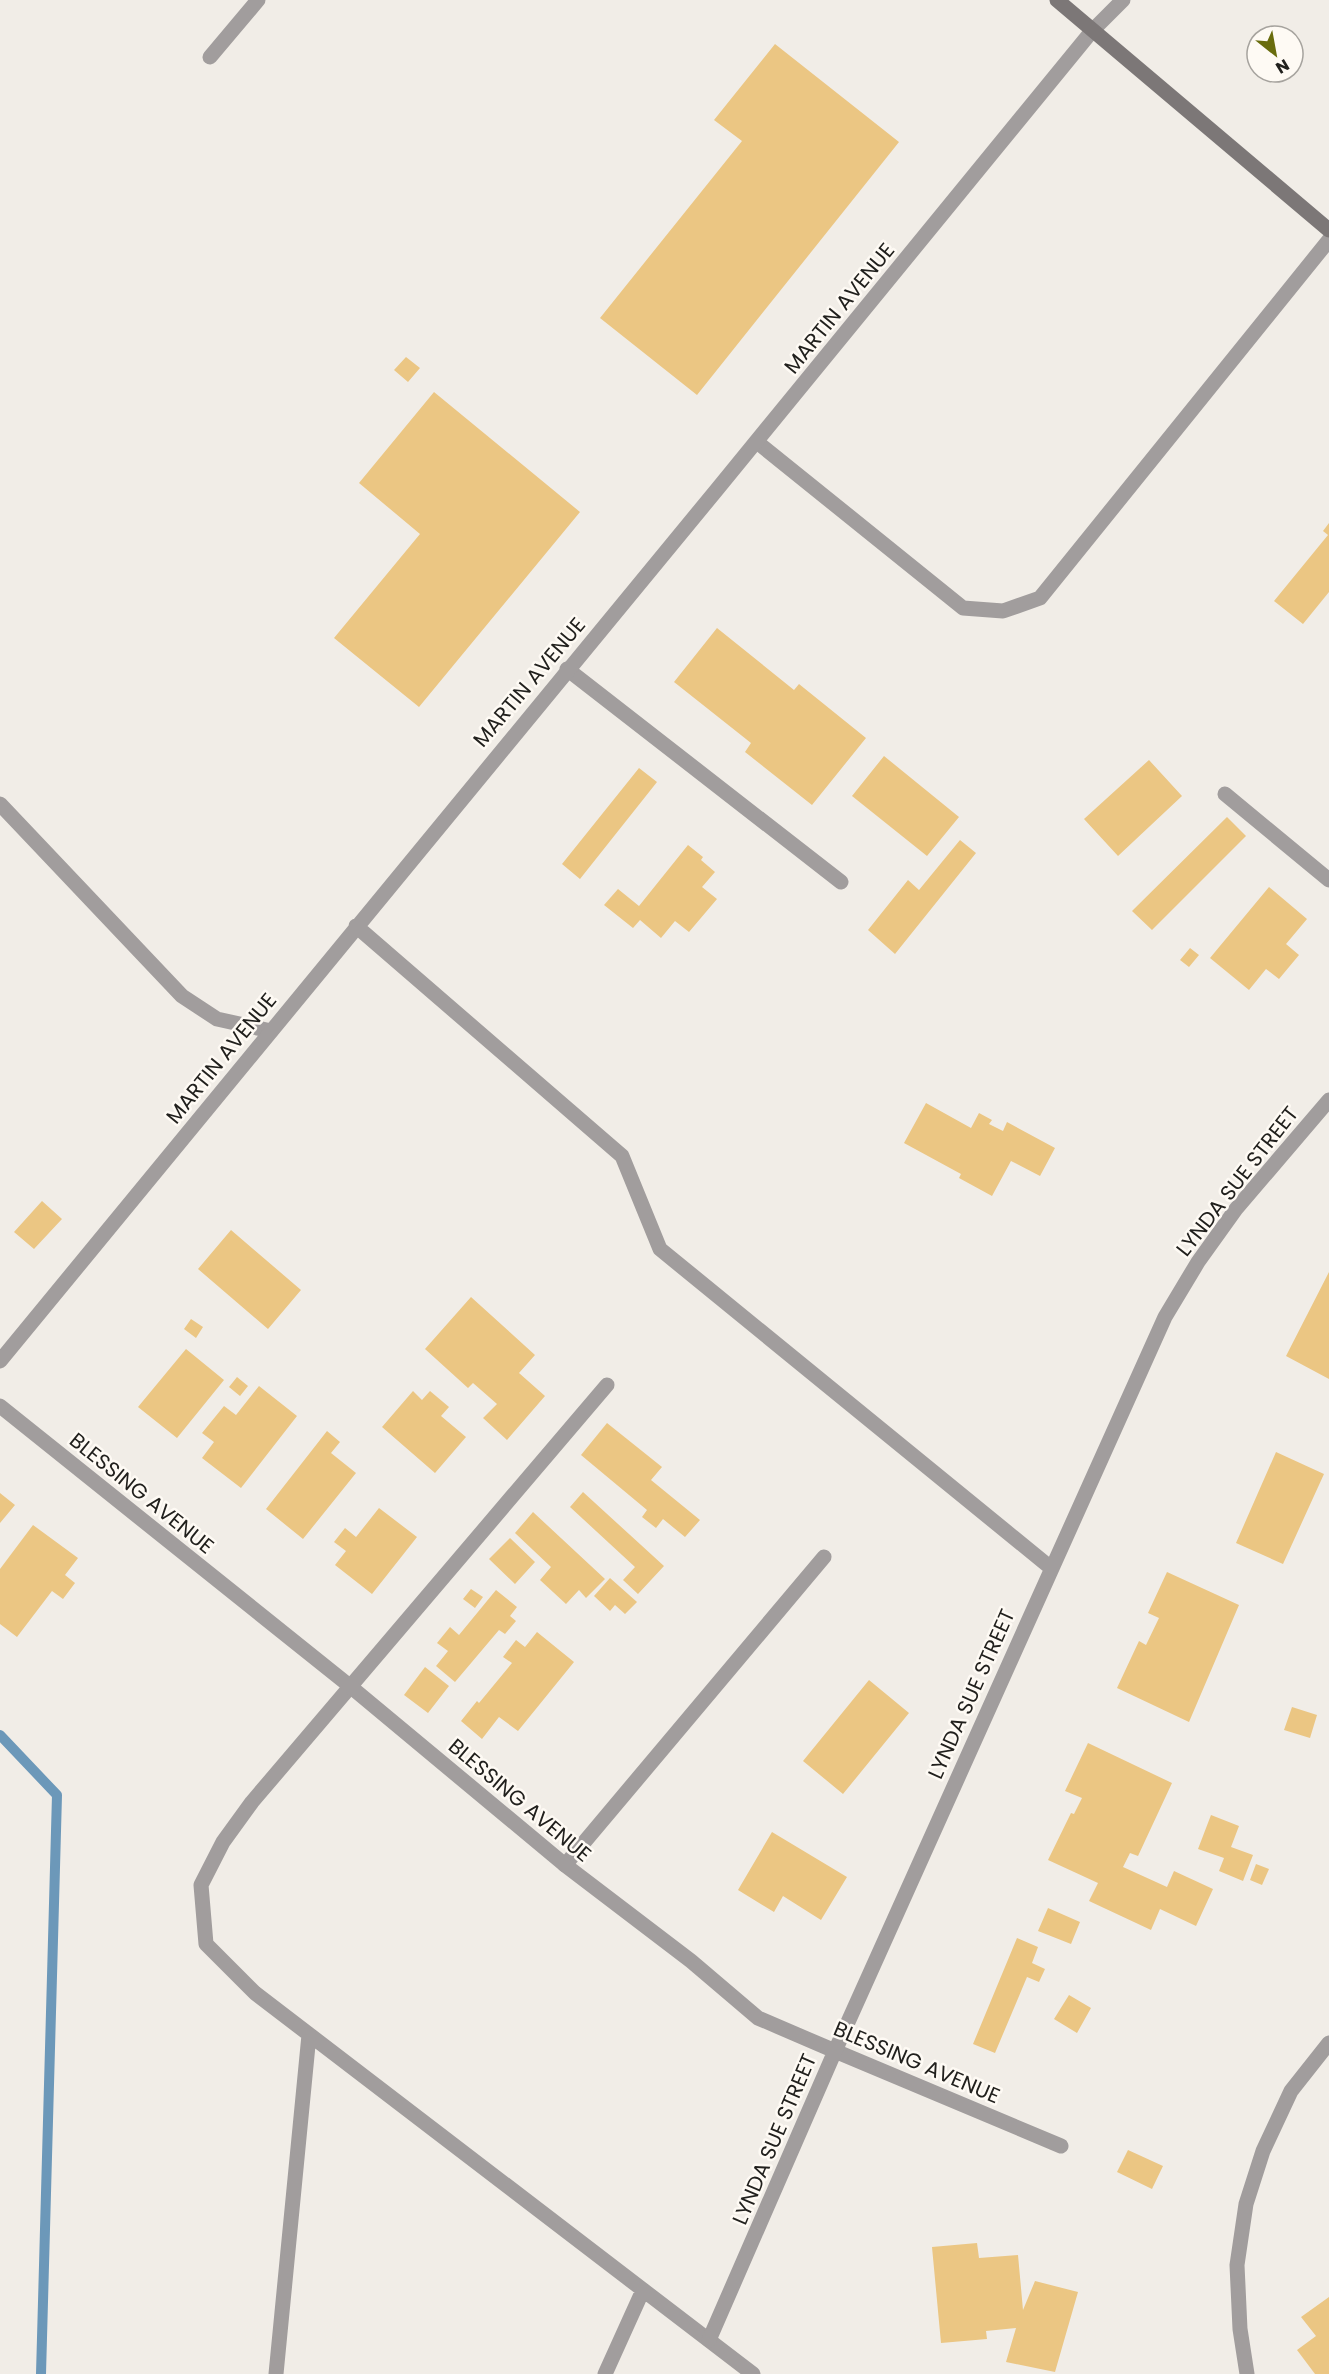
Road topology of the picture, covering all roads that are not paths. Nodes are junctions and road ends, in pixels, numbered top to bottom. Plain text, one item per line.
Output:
1 (258, 0) edge
2 (1057, 0) edge
3 (1122, 0) edge
4 (1092, 31) junction
5 (210, 57) dead end
6 (1329, 230) edge
7 (1329, 240) edge
8 (757, 442) junction
9 (567, 669) junction
10 (1225, 794) dead end
11 (0, 804) edge
12 (1329, 880) edge
13 (841, 882) dead end
14 (356, 926) junction
15 (271, 1030) junction
16 (1329, 1100) edge
17 (0, 1361) edge
18 (607, 1385) dead end
19 (0, 1406) edge
20 (824, 1557) dead end
21 (1051, 1568) junction
22 (351, 1687) junction
23 (565, 1865) junction
24 (309, 2035) junction
25 (1329, 2043) edge
26 (835, 2051) junction
27 (1061, 2146) dead end
28 (644, 2290) junction
29 (709, 2340) junction
30 (276, 2374) edge
31 (605, 2374) edge
32 (753, 2374) edge
33 (1247, 2374) edge

1 - 5 street
2 - 4 main road
3 - 4 street, MARTIN AVENUE
4 - 6 main road
4 - 8 street, MARTIN AVENUE
7 - 8 street
8 - 9 street, MARTIN AVENUE
9 - 13 street
9 - 14 street, MARTIN AVENUE
10 - 12 street
11 - 15 street
14 - 15 street, MARTIN AVENUE
14 - 21 street
15 - 17 street, MARTIN AVENUE
16 - 21 street, LYNDA SUE STREET
18 - 22 street
19 - 22 street, BLESSING AVENUE
20 - 23 street
21 - 26 street, LYNDA SUE STREET
22 - 23 street, BLESSING AVENUE
22 - 24 street
23 - 26 street, BLESSING AVENUE
24 - 28 street
24 - 30 street
25 - 33 street
26 - 27 street, BLESSING AVENUE
26 - 29 street, LYNDA SUE STREET
28 - 29 street
28 - 31 street
29 - 32 street

